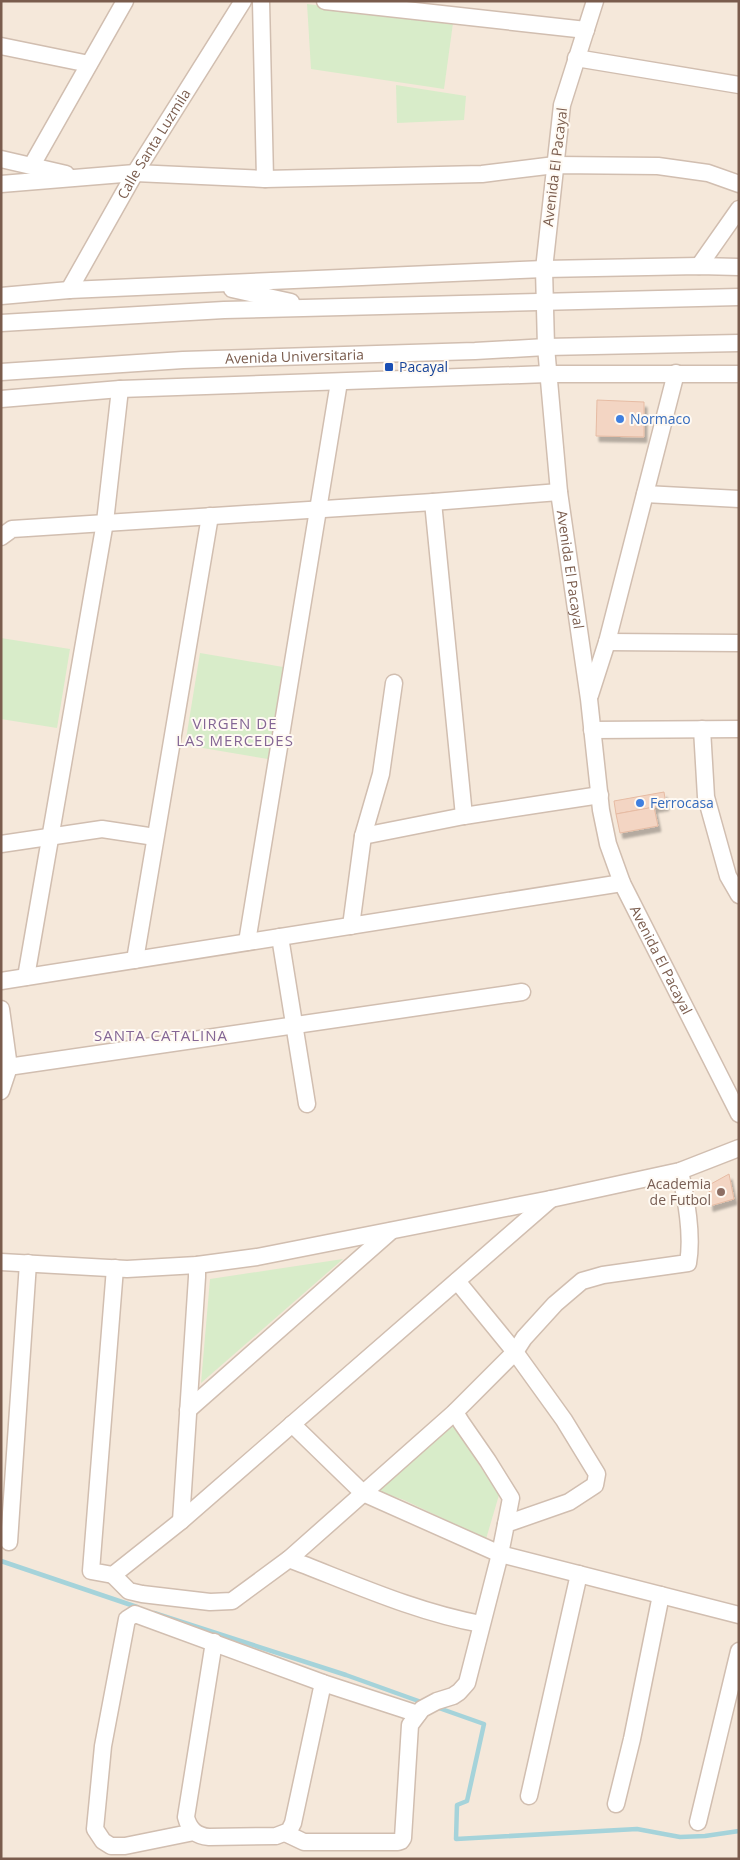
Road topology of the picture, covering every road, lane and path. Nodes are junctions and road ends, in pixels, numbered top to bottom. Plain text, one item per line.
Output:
1 (125, 1) edge
2 (243, 1) edge
3 (261, 1) edge
4 (325, 1) edge
5 (595, 1) edge
6 (586, 30) junction
7 (1, 46) edge
8 (576, 58) junction
9 (89, 64) junction
10 (739, 85) edge
11 (1, 159) edge
12 (32, 165) junction
13 (555, 166) junction
14 (135, 173) junction
15 (78, 177) junction
16 (265, 179) junction
17 (1, 184) edge
18 (739, 184) edge
19 (739, 209) edge
20 (699, 266) junction
21 (739, 266) edge
22 (544, 269) junction
23 (208, 284) junction
24 (68, 290) junction
25 (1, 296) edge
26 (739, 297) edge
27 (545, 301) junction
28 (315, 307) junction
29 (1, 323) edge
30 (739, 343) edge
31 (546, 347) junction
32 (1, 372) edge
33 (676, 373) junction
34 (548, 374) junction
35 (739, 374) edge
36 (339, 382) junction
37 (120, 389) junction
38 (1, 399) edge
39 (559, 492) junction
40 (645, 494) junction
41 (739, 499) edge
42 (433, 502) junction
43 (319, 509) junction
44 (210, 516) junction
45 (105, 522) junction
46 (1, 537) edge
47 (607, 642) junction
48 (739, 643) edge
49 (394, 683) dead end
50 (589, 699) junction
51 (702, 729) junction
52 (739, 729) edge
53 (592, 730) junction
54 (600, 795) junction
55 (464, 816) junction
56 (364, 836) junction
57 (51, 837) junction
58 (155, 838) junction
59 (1, 844) edge
60 (622, 882) junction
61 (739, 895) edge
62 (351, 926) junction
63 (280, 937) junction
64 (247, 942) junction
65 (135, 960) junction
66 (26, 977) junction
67 (1, 981) edge
68 (522, 992) dead end
69 (1, 1009) edge
70 (293, 1026) junction
71 (5, 1068) edge
72 (1, 1091) edge
73 (307, 1104) dead end
74 (739, 1114) edge
75 (739, 1148) edge
76 (680, 1171) junction
77 (551, 1199) junction
78 (391, 1231) junction
79 (1, 1262) edge
80 (28, 1263) junction
81 (196, 1266) junction
82 (115, 1268) junction
83 (457, 1281) junction
84 (515, 1352) junction
85 (188, 1410) junction
86 (455, 1412) junction
87 (292, 1424) junction
88 (363, 1493) junction
89 (181, 1521) junction
90 (506, 1524) junction
91 (9, 1542) dead end
92 (500, 1554) junction
93 (289, 1559) junction
94 (578, 1574) junction
95 (113, 1575) junction
96 (129, 1591) junction
97 (660, 1595) junction
98 (739, 1615) edge
99 (127, 1619) junction
100 (481, 1624) junction
101 (214, 1642) junction
102 (739, 1651) edge
103 (322, 1682) junction
104 (418, 1714) junction
105 (529, 1796) dead end
106 (616, 1804) dead end
107 (698, 1822) dead end
108 (194, 1832) junction
109 (285, 1834) junction

1 - 9 street
2 - 14 street, Calle Santa Luzmila
3 - 16 street
4 - 6 street
5 - 6 street, Avenida El Pacayal
6 - 8 street, Avenida El Pacayal
7 - 9 street
8 - 10 street
8 - 13 street, Avenida El Pacayal
9 - 12 street
11 - 12 street
12 - 15 street
13 - 16 street
13 - 18 street
13 - 22 street, Avenida El Pacayal
14 - 15 street
14 - 16 street
14 - 24 street, Calle Santa Luzmila
15 - 17 street
19 - 20 street
20 - 21 street
20 - 22 street
22 - 23 street
22 - 27 street, Avenida El Pacayal
23 - 24 street
23 - 28 street
24 - 25 street
26 - 27 street
27 - 28 street
27 - 31 street, Avenida El Pacayal
28 - 29 street
30 - 31 street, Avenida Universitaria
31 - 32 street, Avenida Universitaria
31 - 34 street, Avenida El Pacayal
33 - 34 street
33 - 35 street
33 - 40 street
34 - 36 street
34 - 39 street, Avenida El Pacayal
36 - 37 street
36 - 43 street
37 - 38 street
37 - 45 street
39 - 42 street
39 - 50 street, Avenida El Pacayal
40 - 41 street
40 - 47 street
42 - 43 street
42 - 55 street
43 - 44 street
43 - 64 street
44 - 45 street
44 - 58 street
45 - 46 street
45 - 57 street
47 - 48 street
47 - 50 street
49 - 56 street
50 - 53 street, Avenida El Pacayal
51 - 52 street
51 - 53 street
51 - 61 street
53 - 54 street, Avenida El Pacayal
54 - 55 street
54 - 60 street, Avenida El Pacayal
55 - 56 street
56 - 62 street
57 - 58 street
57 - 59 street
57 - 66 street
58 - 65 street
60 - 62 street
60 - 74 street, Avenida El Pacayal
62 - 63 street
63 - 64 street
63 - 70 street
64 - 65 street
65 - 66 street
66 - 67 street
68 - 70 street
69 - 71 street
70 - 71 street
70 - 73 street
71 - 72 street
75 - 76 street
76 - 77 street
76 - 84 street
77 - 78 street
77 - 83 street
78 - 81 street
78 - 85 street
79 - 80 street
80 - 82 street
80 - 91 street
81 - 82 street
81 - 85 street
82 - 95 street
83 - 84 street
83 - 87 street
84 - 86 street
84 - 90 street
85 - 89 street
86 - 88 street
86 - 90 street
87 - 88 street
87 - 89 street
88 - 92 street
88 - 93 street
89 - 95 street
90 - 92 street
92 - 94 street
92 - 100 street
93 - 96 street
93 - 100 street
94 - 97 street
94 - 105 street
95 - 96 street
96 - 99 street
97 - 98 street
97 - 106 street
99 - 101 street
99 - 108 street
100 - 104 street
101 - 103 street
101 - 108 street
102 - 107 street
103 - 104 street
103 - 109 street
104 - 109 street
108 - 109 street

